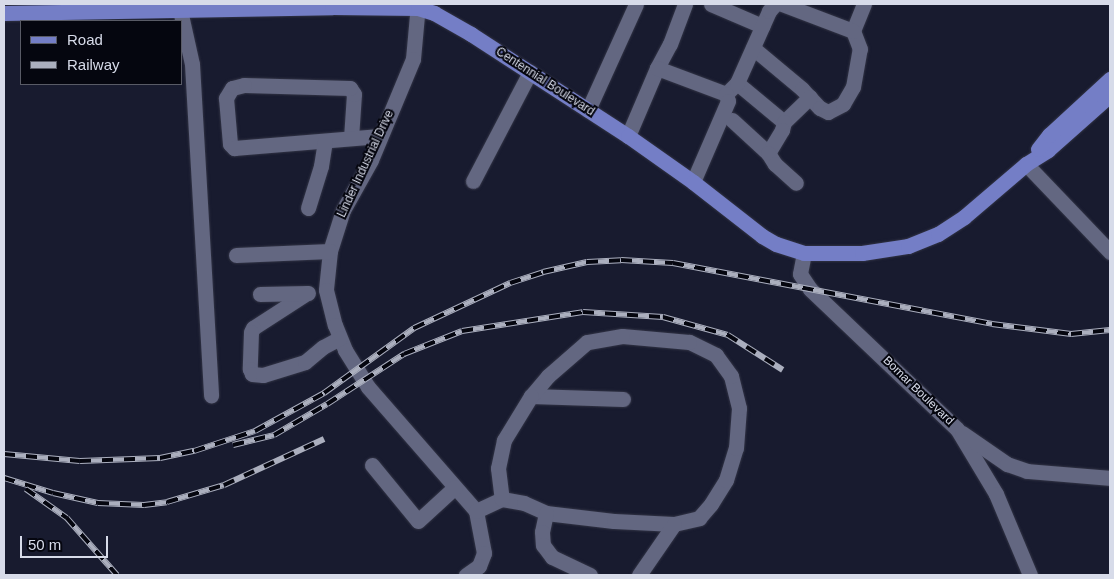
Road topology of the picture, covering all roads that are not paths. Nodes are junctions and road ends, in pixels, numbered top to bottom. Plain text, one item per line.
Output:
1 (636, 4) edge
2 (685, 4) edge
3 (775, 4) edge
4 (782, 4) edge
5 (864, 4) edge
6 (720, 5) edge
7 (418, 6) edge
8 (131, 8) edge
9 (186, 8) edge
10 (4, 13) edge
11 (762, 26) junction
12 (853, 31) junction
13 (753, 48) junction
14 (657, 68) junction
15 (530, 72) junction
16 (1110, 79) edge
17 (738, 83) junction
18 (726, 94) junction
19 (1110, 95) edge
20 (810, 97) junction
21 (588, 110) junction
22 (732, 120) dead end
23 (784, 122) junction
24 (380, 136) junction
25 (628, 136) junction
26 (351, 138) junction
27 (325, 141) junction
28 (768, 153) junction
29 (1026, 164) junction
30 (473, 180) dead end
31 (693, 182) junction
32 (796, 183) dead end
33 (308, 208) dead end
34 (330, 252) junction
35 (1110, 252) edge
36 (804, 253) junction
37 (236, 255) dead end
38 (307, 293) junction
39 (327, 293) junction
40 (260, 294) dead end
41 (340, 338) junction
42 (211, 395) dead end
43 (531, 396) junction
44 (623, 399) dead end
45 (957, 429) junction
46 (372, 465) dead end
47 (1110, 478) edge
48 (455, 487) junction
49 (502, 498) junction
50 (476, 511) junction
51 (546, 513) junction
52 (674, 524) junction
53 (466, 575) edge
54 (590, 575) edge
55 (639, 575) edge
56 (1030, 575) edge

1 - 21 street
2 - 14 street
3 - 11 street
4 - 12 street
5 - 12 street
6 - 11 street
7 - 9 main road, Centennial Boulevard
7 - 15 main road, Centennial Boulevard
7 - 24 street, Linder Industrial Drive
8 - 9 main road, Centennial Boulevard
8 - 10 main road, Centennial Boulevard
9 - 42 street
11 - 13 street
12 - 20 street
13 - 17 street
13 - 20 street
14 - 18 street
14 - 25 street
15 - 21 main road, Centennial Boulevard
15 - 30 street
16 - 29 main road, Centennial Boulevard
17 - 18 street
17 - 23 street
18 - 31 street
19 - 29 main road, Centennial Boulevard
20 - 23 street
21 - 25 main road, Centennial Boulevard
22 - 28 street
23 - 28 street
24 - 26 street
24 - 34 street, Linder Industrial Drive
25 - 31 main road, Centennial Boulevard
26 - 27 street
26 - 27 street
27 - 33 street
28 - 32 street
29 - 35 street
29 - 36 main road, Centennial Boulevard
31 - 36 main road, Centennial Boulevard
34 - 37 street
34 - 39 street, Linder Industrial Drive
36 - 45 street, Bomar Boulevard
38 - 39 street
38 - 40 street
38 - 41 street
39 - 41 street, Linder Industrial Drive
41 - 48 street, Linder Industrial Drive
43 - 44 street
43 - 49 street
43 - 52 street
45 - 47 street
45 - 56 street, Bomar Boulevard
46 - 48 street
48 - 50 street, Linder Industrial Drive
49 - 50 street
49 - 51 street
50 - 53 street, Linder Industrial Drive
51 - 52 street
51 - 54 street
52 - 55 street

